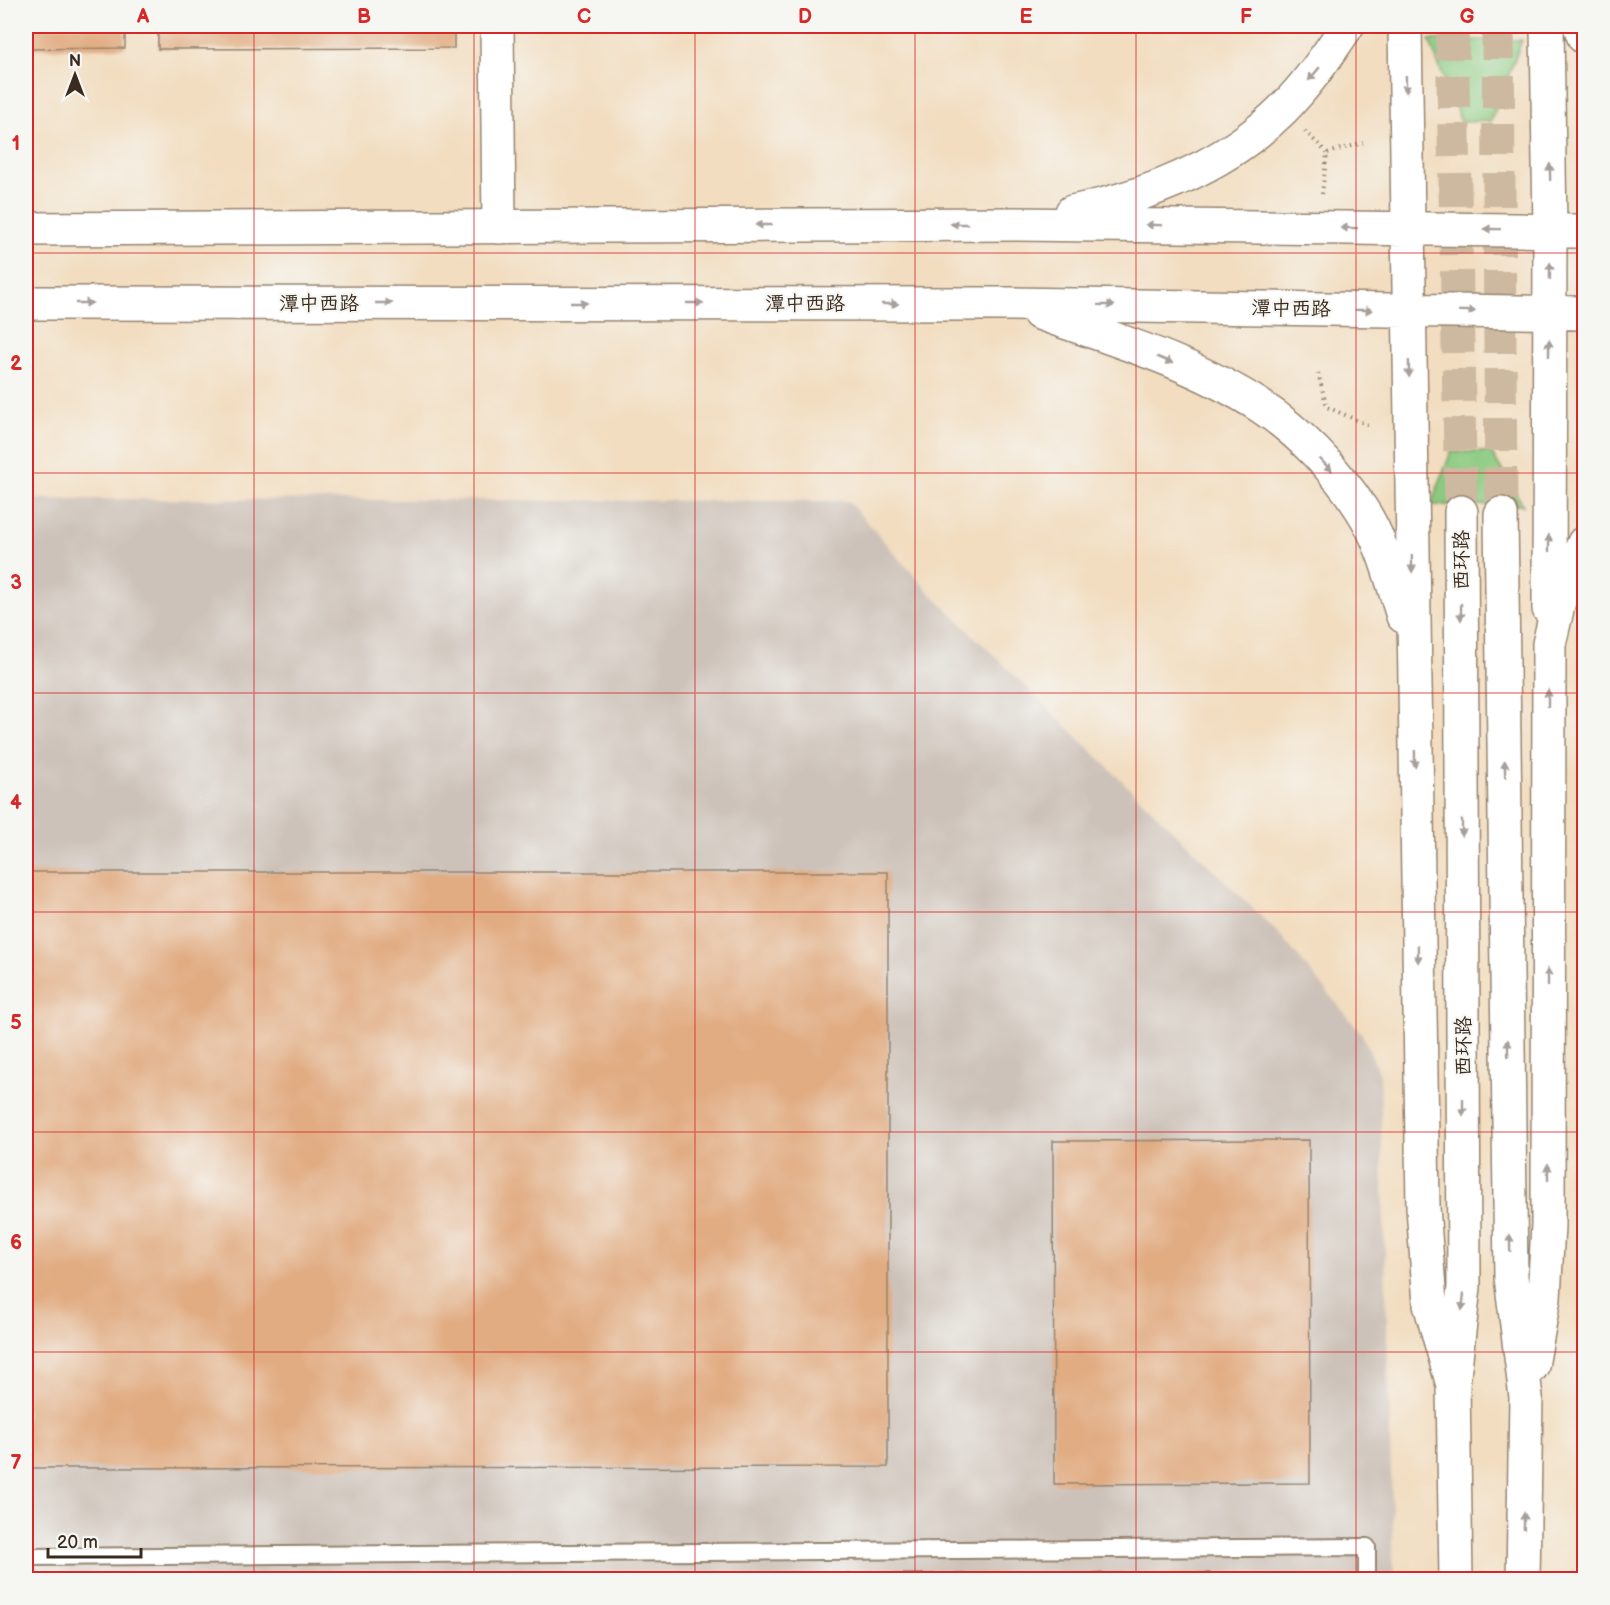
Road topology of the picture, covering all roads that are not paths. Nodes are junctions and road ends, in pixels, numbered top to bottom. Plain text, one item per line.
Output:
1 (497, 26) edge
2 (1347, 26) edge
3 (1405, 26) edge
4 (1547, 26) edge
5 (1580, 26) edge
6 (1584, 37) edge
7 (1016, 224) junction
8 (499, 227) junction
9 (1408, 228) junction
10 (26, 229) edge
11 (1550, 230) junction
12 (1584, 231) edge
13 (26, 303) edge
14 (1011, 304) junction
15 (1409, 310) junction
16 (1549, 312) junction
17 (1584, 313) edge
18 (1461, 512) tunnel mouth
19 (1502, 514) tunnel mouth
20 (1584, 543) edge
21 (1549, 644) junction
22 (1413, 647) junction
23 (1453, 1385) junction
24 (1526, 1397) junction
25 (26, 1557) edge
26 (1367, 1580) edge
27 (1456, 1580) edge
28 (1523, 1580) edge

1 - 8 main road
2 -> 7 main road
3 -> 9 main road
11 -> 4 main road
5 - 6 main road
7 -> 8 main road
9 -> 7 main road
8 - 10 main road
11 -> 9 main road
9 - 15 main road
11 - 12 main road
16 -> 11 main road
13 -> 14 main road, 潭中西路
14 -> 15 main road, 潭中西路
14 -> 22 main road
15 -> 16 main road, 潭中西路
15 -> 22 main road
16 - 17 main road, 潭中西路
21 -> 16 main road
18 -> 23 main road, 西环路
24 -> 19 main road, 西环路
20 - 21 main road
24 -> 21 main road
22 -> 23 main road
23 - 27 main road, 西环路
28 -> 24 main road, 西环路
25 - 26 lane

